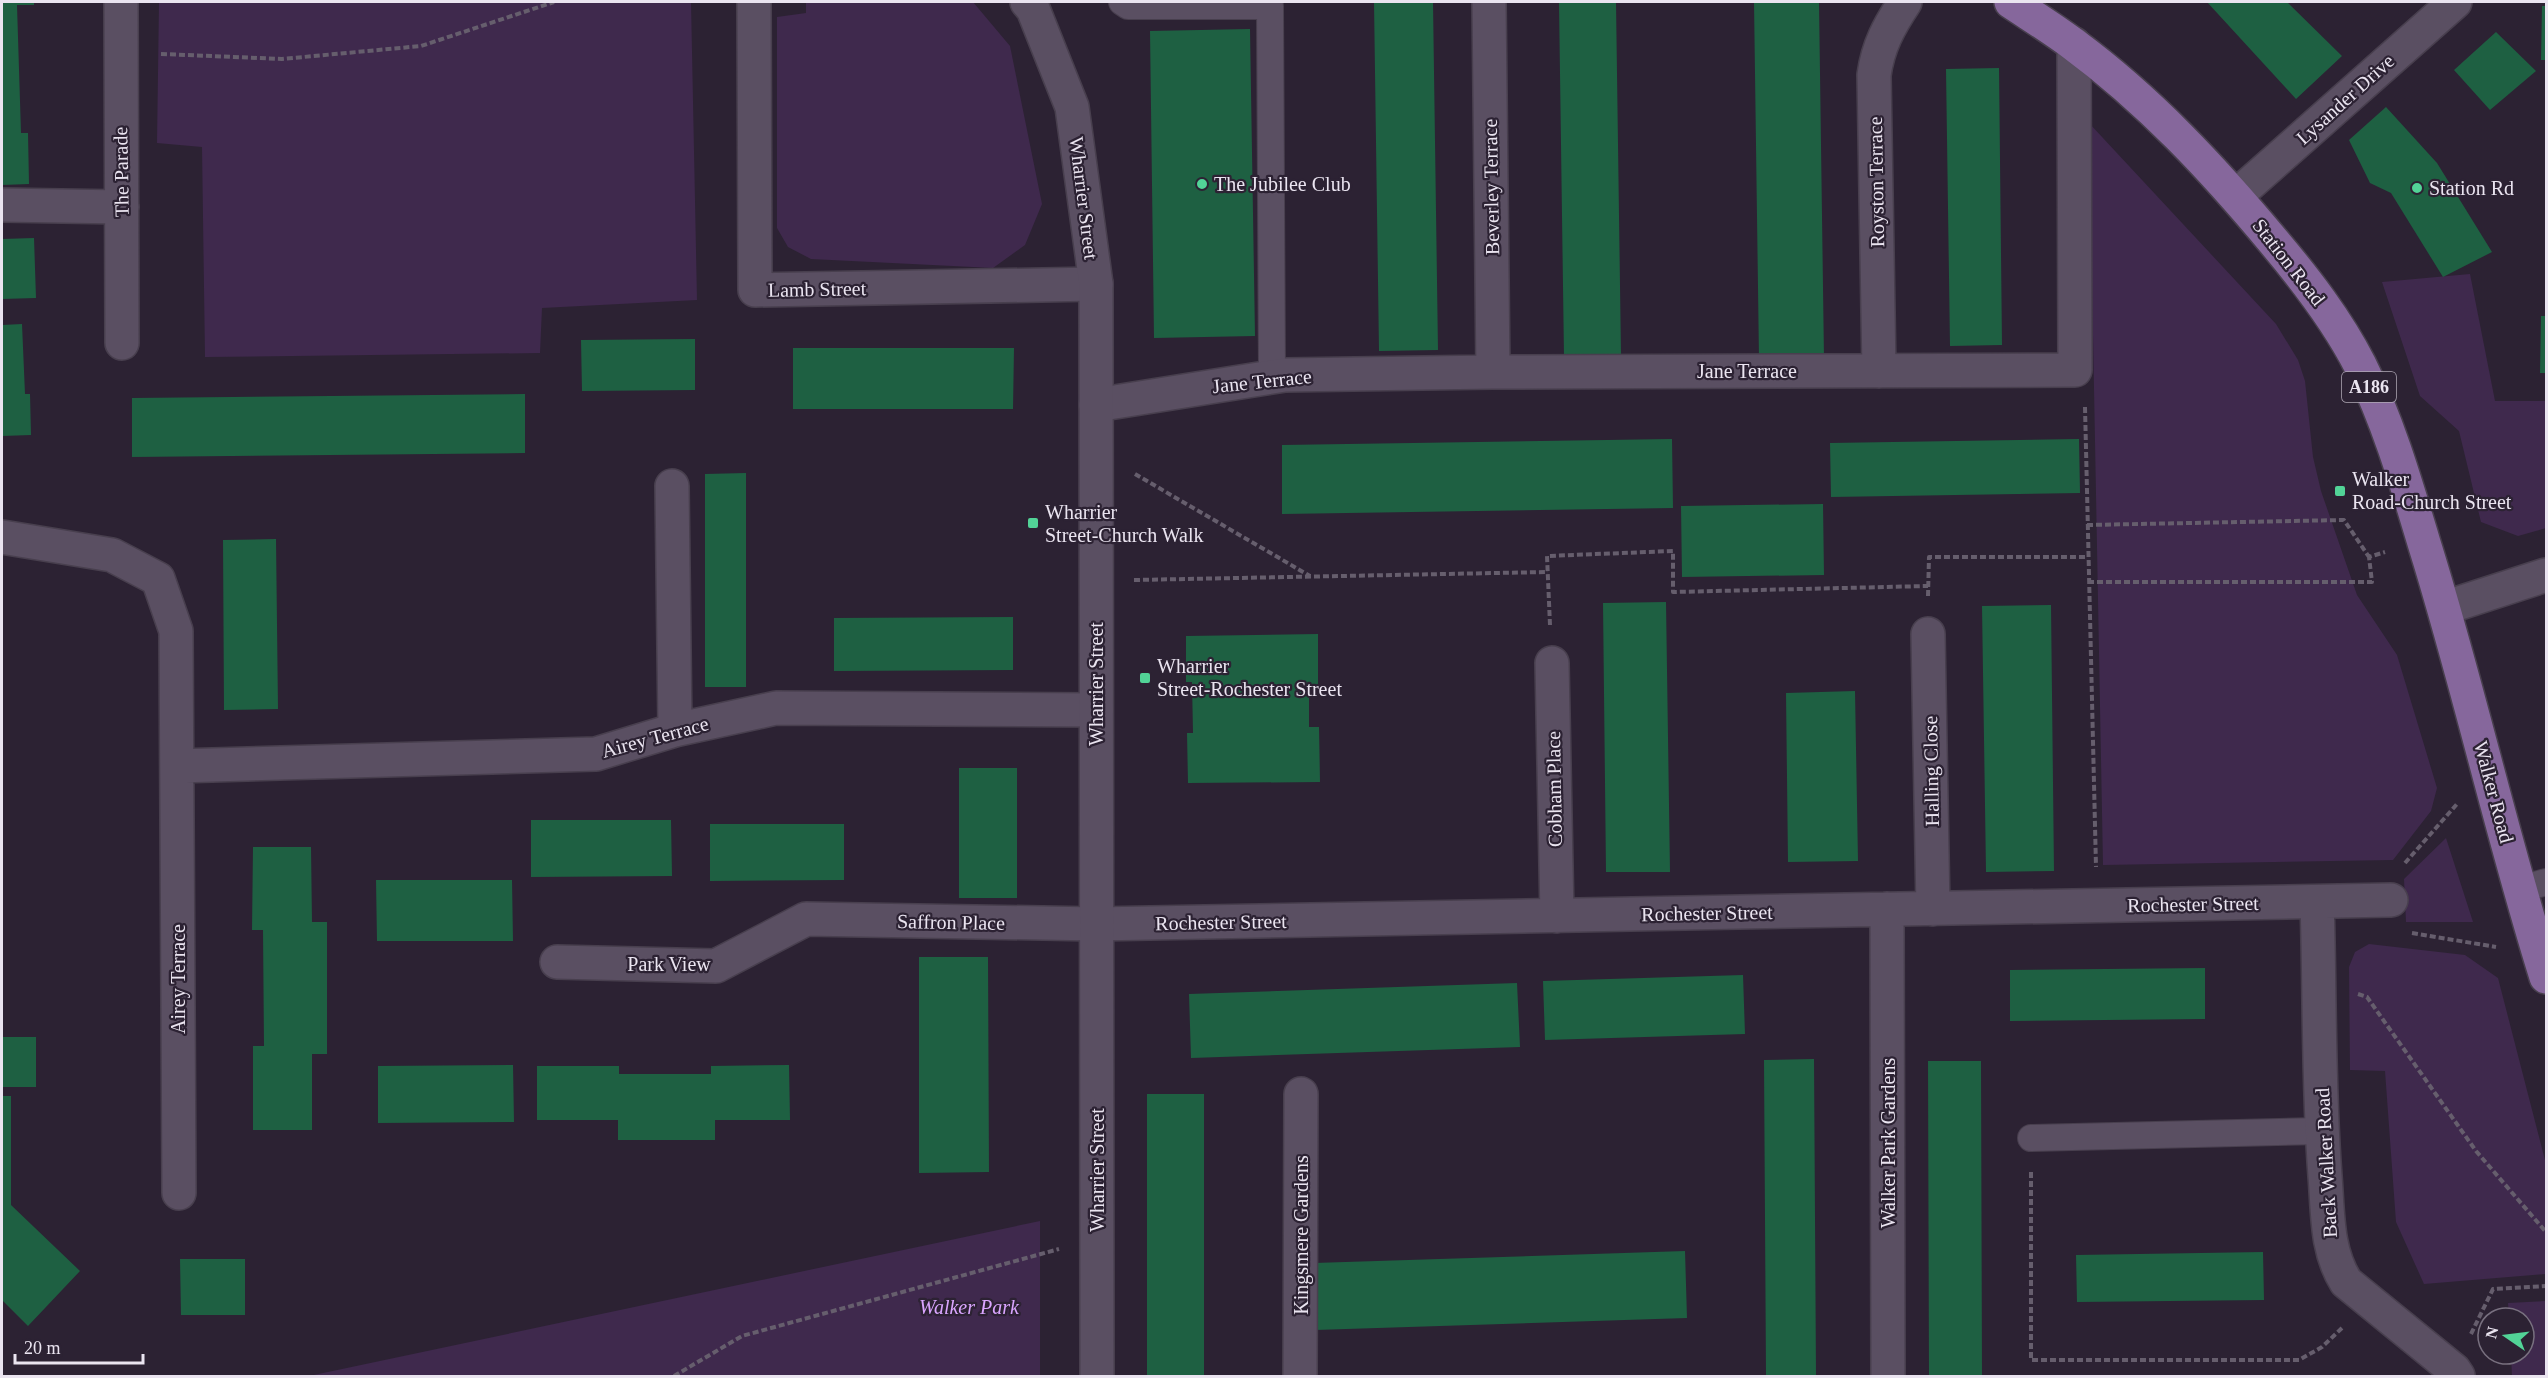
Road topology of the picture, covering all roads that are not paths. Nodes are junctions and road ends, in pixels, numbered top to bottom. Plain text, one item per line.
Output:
1 (121, 2) edge
2 (754, 2) edge
3 (1028, 2) edge
4 (1122, 2) edge
5 (1489, 2) edge
6 (1905, 2) edge
7 (2011, 2) edge
8 (2455, 2) edge
9 (2074, 44) junction
10 (2236, 196) junction
11 (2, 206) edge
12 (122, 207) junction
13 (1096, 285) junction
14 (122, 343) dead end
15 (1879, 371) junction
16 (1493, 372) junction
17 (1272, 377) junction
18 (1096, 405) junction
19 (672, 486) dead end
20 (2, 537) edge
21 (2547, 575) edge
22 (2444, 608) junction
23 (1928, 634) road end
24 (1552, 663) road end
25 (1096, 710) junction
26 (675, 730) junction
27 (177, 766) junction
28 (2534, 885) edge
29 (2391, 900) road end
30 (2318, 902) junction
31 (1887, 909) junction
32 (1933, 909) junction
33 (1557, 916) junction
34 (806, 919) joint
35 (1096, 924) junction
36 (557, 962) dead end
37 (2543, 965) edge
38 (1301, 1094) dead end
39 (2321, 1131) junction
40 (2031, 1138) road end
41 (179, 1193) dead end
42 (2456, 1373) edge
43 (1097, 1377) edge
44 (1300, 1377) edge
45 (1888, 1377) edge

1 - 12 street, The Parade
2 - 13 street, Lamb Street
3 - 13 street, Wharrier Street
4 - 17 lane
5 - 16 street, Beverley Terrace
6 - 15 street, Royston Terrace
7 - 9 main road, Station Road / A186
8 - 10 street, Lysander Drive
9 - 10 main road, Station Road / A186
9 - 15 street, Jane Terrace
10 - 22 main road, Station Road / A186
11 - 12 street
12 - 14 street, The Parade
13 - 18 street, Wharrier Street
15 - 16 street, Jane Terrace
16 - 17 street, Jane Terrace
17 - 18 street, Jane Terrace
18 - 25 street, Wharrier Street
19 - 26 street
20 - 27 street, Airey Terrace
21 - 22 street
22 - 28 main road, Walker Road / A186
23 - 32 street, Halling Close
24 - 33 street, Cobham Place
25 - 26 street, Airey Terrace
25 - 35 street, Wharrier Street
26 - 27 street, Airey Terrace
27 - 41 street, Airey Terrace
28 - 37 main road, Walker Road / A186
29 - 30 street, Rochester Street
30 - 32 street, Rochester Street
30 - 39 street, Back Walker Road
31 - 32 street, Rochester Street
31 - 33 street, Rochester Street
31 - 45 street, Walker Park Gardens
33 - 35 street, Rochester Street
34 - 35 street, Saffron Place
34 - 36 street, Park View
35 - 43 street, Wharrier Street
38 - 44 street, Kingsmere Gardens
39 - 40 lane
39 - 42 street, Back Walker Road

